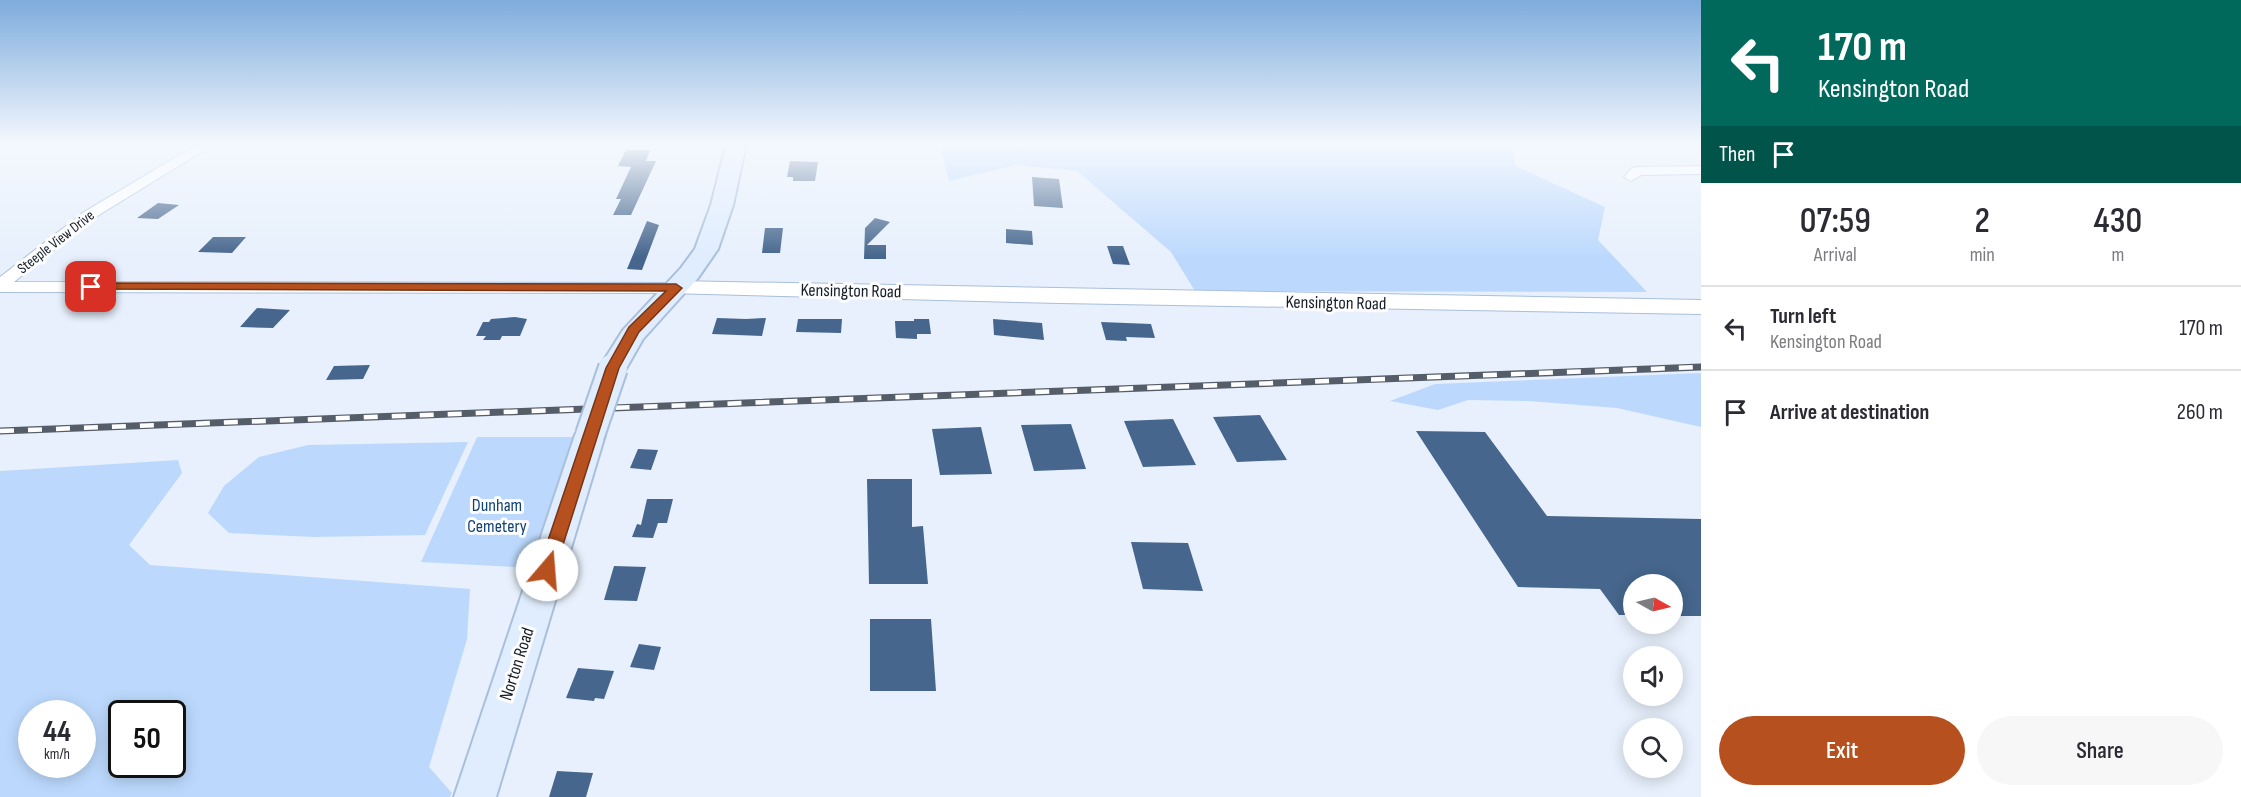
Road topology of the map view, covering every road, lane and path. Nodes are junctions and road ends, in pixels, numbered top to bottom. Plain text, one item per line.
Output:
1 (144, 182) edge
2 (726, 182) edge
3 (0, 286) edge
4 (676, 288) junction
5 (1701, 307) edge
6 (475, 797) edge

1 - 3 street, Steeple View Drive
2 - 4 main road, Norton Road
3 - 4 street, Kensington Road
4 - 5 street, Kensington Road
4 - 6 main road, Norton Road, bridge

